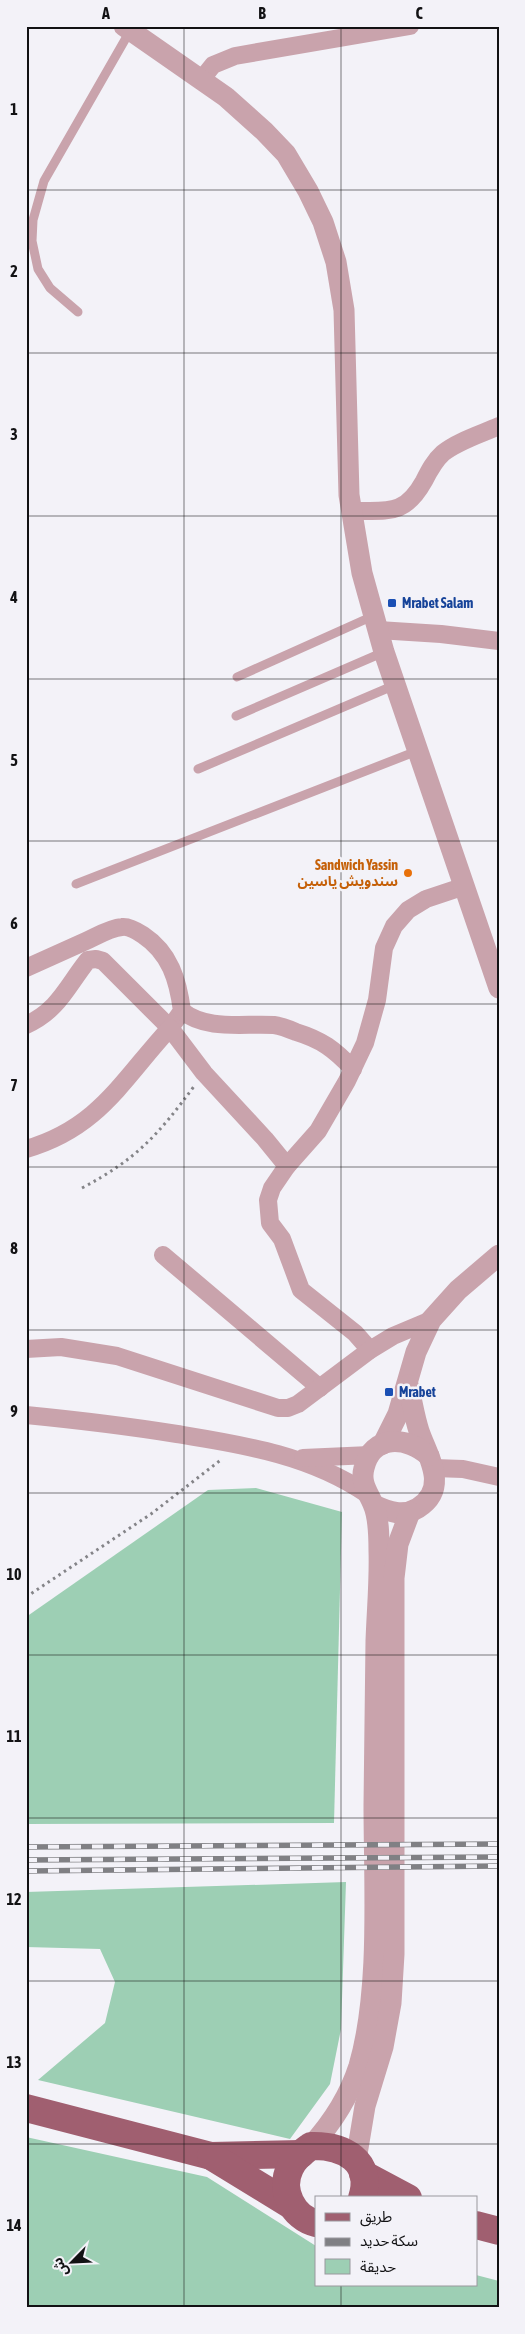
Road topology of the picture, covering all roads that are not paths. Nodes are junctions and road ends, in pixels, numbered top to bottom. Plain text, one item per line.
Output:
1 (410, 26) edge
2 (127, 28) edge
3 (201, 80) junction
4 (78, 312) dead end
5 (499, 426) edge
6 (352, 511) junction
7 (376, 623) junction
8 (499, 641) edge
9 (384, 652) junction
10 (237, 677) dead end
11 (396, 684) junction
12 (236, 716) dead end
13 (417, 751) junction
14 (198, 769) dead end
15 (76, 884) dead end
16 (464, 886) junction
17 (106, 932) junction
18 (98, 960) junction
19 (26, 968) edge
20 (499, 988) edge
21 (182, 1010) junction
22 (26, 1025) edge
23 (170, 1028) junction
24 (353, 1069) junction
25 (26, 1149) edge
26 (287, 1166) junction
27 (163, 1255) dead end
28 (499, 1255) edge
29 (431, 1320) junction
30 (26, 1349) edge
31 (370, 1350) junction
32 (408, 1381) junction
33 (320, 1388) junction
34 (26, 1416) edge
35 (377, 1450) junction
36 (295, 1458) junction
37 (431, 1462) junction
38 (499, 1478) edge
39 (370, 1499) junction
40 (410, 1512) junction
41 (384, 1688) junction
42 (383, 1954) junction
43 (26, 2108) edge
44 (306, 2150) junction
45 (211, 2156) junction
46 (360, 2177) edge
47 (403, 2196) edge
48 (291, 2205) junction
49 (315, 2223) edge
50 (478, 2226) edge
51 (499, 2231) edge

1 - 3 street
2 - 3 street
2 - 4 lane
3 - 6 street
5 - 6 street
6 - 7 street
7 - 8 street
7 - 9 street
7 - 10 lane
9 - 11 street
9 - 12 lane
11 - 13 street
11 - 14 lane
13 - 15 lane
13 - 16 street
16 - 20 street
16 - 24 street
17 - 18 street
17 - 19 street
17 - 21 street
18 - 22 street
18 - 23 street
21 - 23 street
21 - 24 street
23 - 25 street
23 - 26 street
24 - 26 street
26 - 31 street
27 - 33 street
28 - 29 street
29 - 31 street
29 - 32 street
30 - 33 street
31 - 33 street
32 - 35 street
32 - 37 street
34 - 36 street
35 - 36 street
35 - 37 street
35 - 39 street
36 - 39 street
37 - 38 street
37 - 40 street
39 - 40 street
39 - 41 street
40 - 41 street
41 - 42 street
42 - 44 street
42 - 46 street
43 - 45 main road
44 - 45 main road
44 - 46 main road
44 - 48 main road
45 - 48 main road
46 - 47 main road
48 - 49 main road
50 - 51 main road

